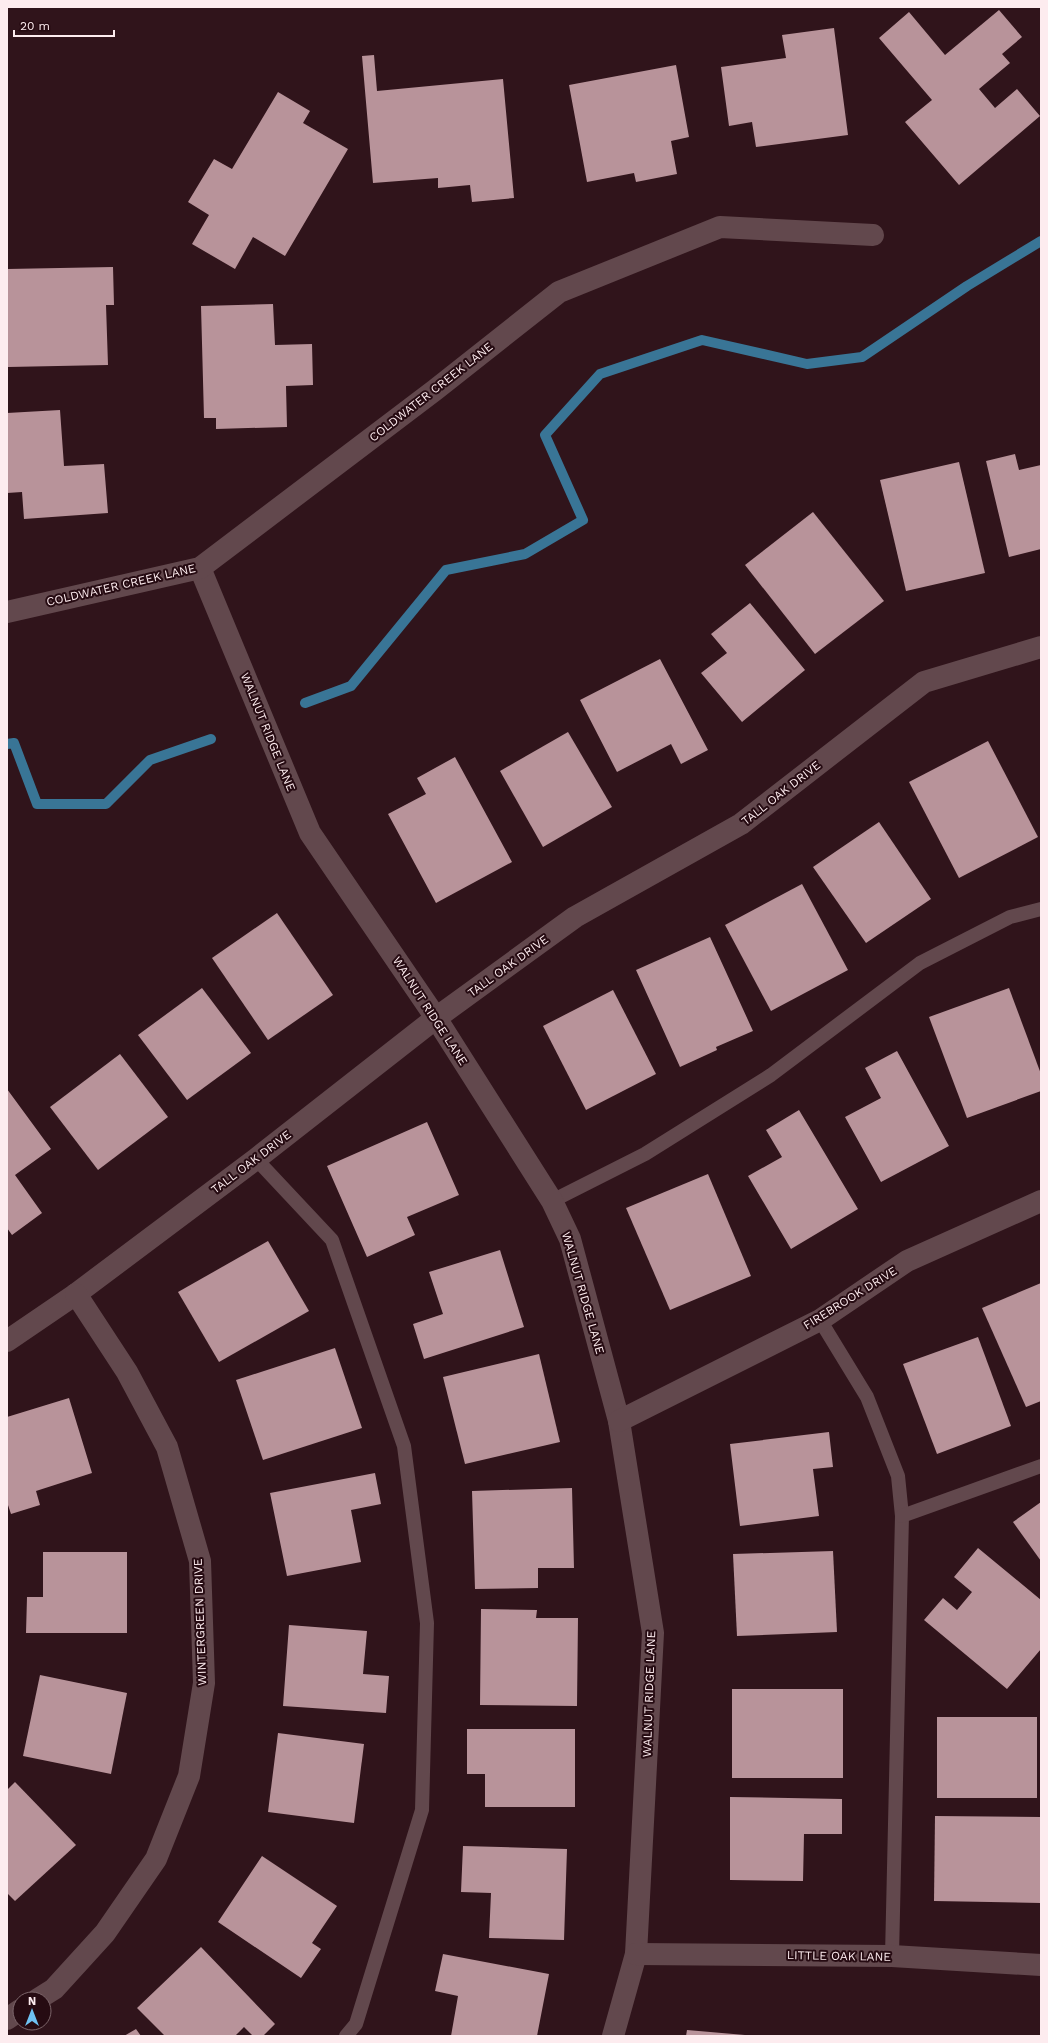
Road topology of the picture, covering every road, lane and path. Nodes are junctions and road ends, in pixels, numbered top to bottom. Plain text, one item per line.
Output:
1 (873, 235) dead end
2 (200, 568) junction
3 (7, 612) edge
4 (1041, 647) edge
5 (1041, 909) edge
6 (436, 1018) junction
7 (256, 1159) junction
8 (552, 1201) junction
9 (1041, 1201) edge
10 (76, 1294) junction
11 (820, 1320) junction
12 (7, 1341) edge
13 (619, 1421) junction
14 (1041, 1466) edge
15 (902, 1516) junction
16 (636, 1954) junction
17 (892, 1956) junction
18 (1041, 1965) edge
19 (51, 1991) edge
20 (346, 2036) edge
21 (613, 2036) edge

1 - 2 street, COLDWATER CREEK LANE
2 - 3 street, COLDWATER CREEK LANE
2 - 6 street, WALNUT RIDGE LANE
4 - 6 street, TALL OAK DRIVE
5 - 8 lane
6 - 7 street, TALL OAK DRIVE
6 - 8 street, WALNUT RIDGE LANE
7 - 10 street, TALL OAK DRIVE
7 - 20 lane
8 - 13 street, WALNUT RIDGE LANE
9 - 11 street, FIREBROOK DRIVE
10 - 12 street, TALL OAK DRIVE
10 - 19 street, WINTERGREEN DRIVE
11 - 13 street, FIREBROOK DRIVE
11 - 15 lane
13 - 16 street, WALNUT RIDGE LANE
14 - 15 lane
15 - 17 lane
16 - 17 street, LITTLE OAK LANE
16 - 21 street, WALNUT RIDGE LANE
17 - 18 street, LITTLE OAK LANE

